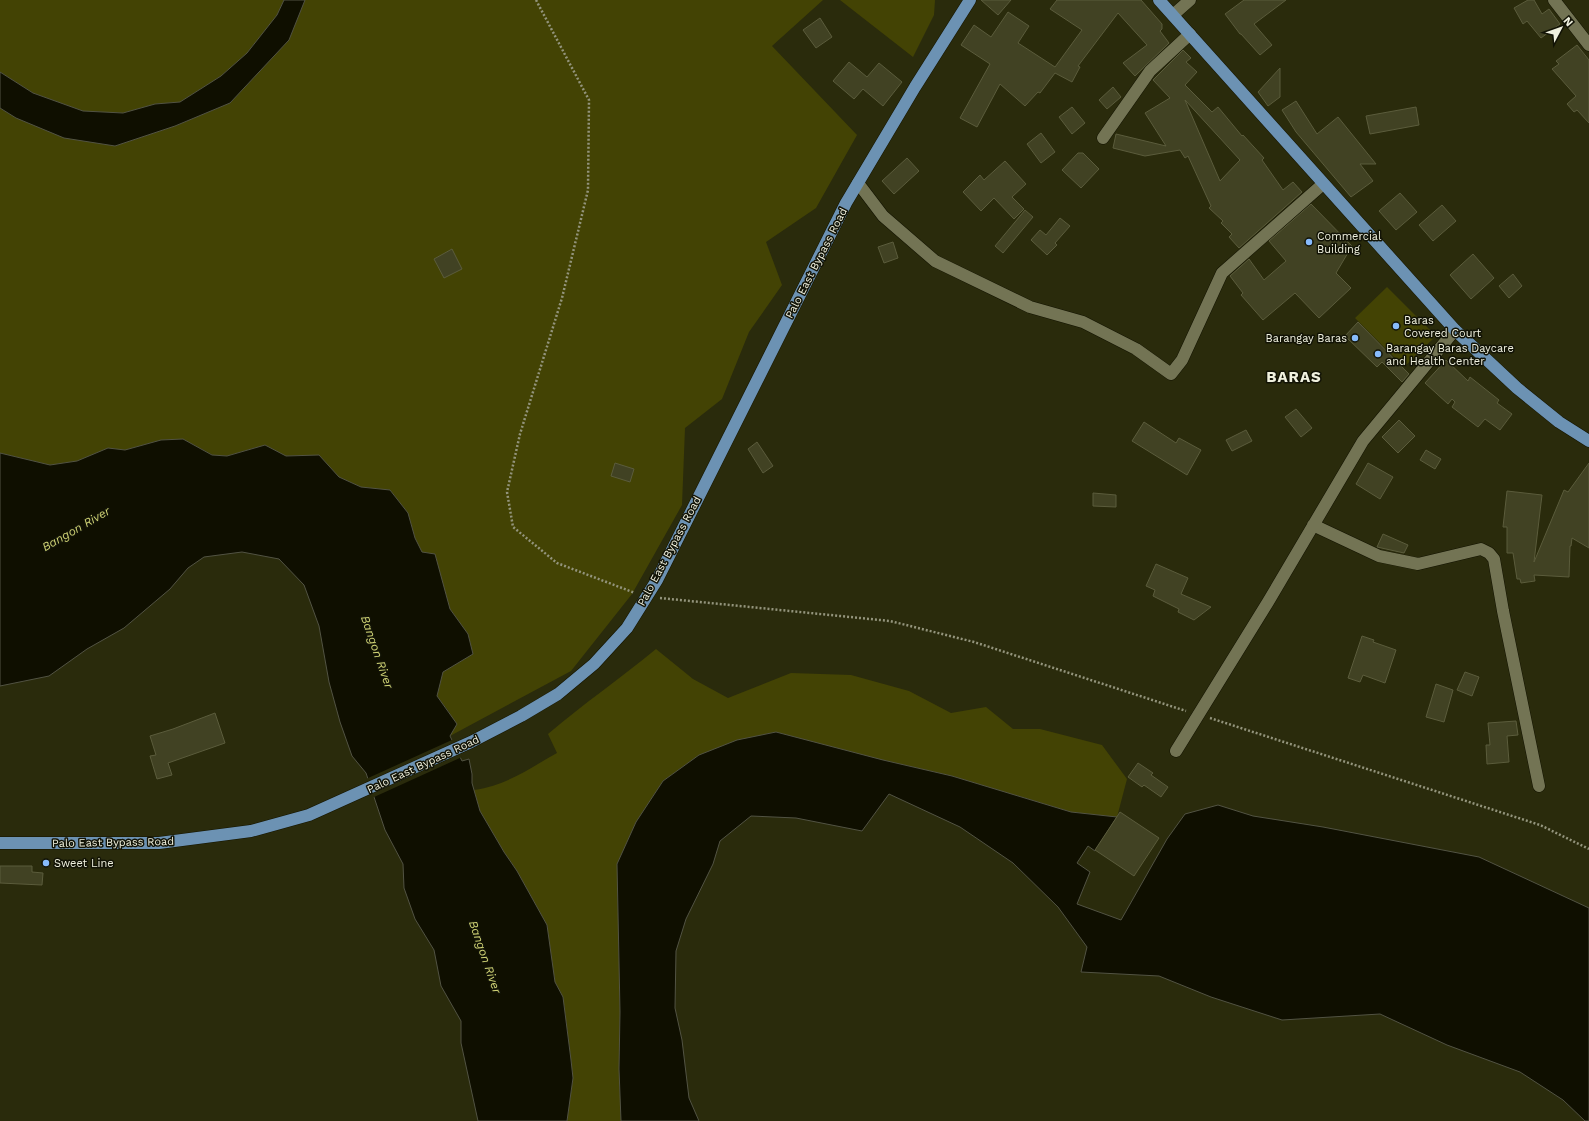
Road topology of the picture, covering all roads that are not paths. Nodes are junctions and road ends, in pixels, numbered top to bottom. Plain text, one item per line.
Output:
1 (970, 0) edge
2 (1159, 0) edge
3 (1190, 0) edge
4 (1554, 0) edge
5 (1173, 15) junction
6 (1190, 34) junction
7 (1589, 45) edge
8 (1103, 138) dead end
9 (858, 183) junction
10 (1323, 184) junction
11 (1455, 330) junction
12 (1589, 441) edge
13 (1313, 525) junction
14 (1176, 751) dead end
15 (1539, 786) dead end
16 (0, 843) edge

1 - 9 main road, Palo East Bypass Road
2 - 5 main road
3 - 5 street
4 - 7 street
5 - 6 main road
6 - 8 street
6 - 10 main road
9 - 10 street
9 - 16 main road, Palo East Bypass Road
10 - 11 main road
11 - 12 main road
11 - 13 street
13 - 14 street
13 - 15 street

